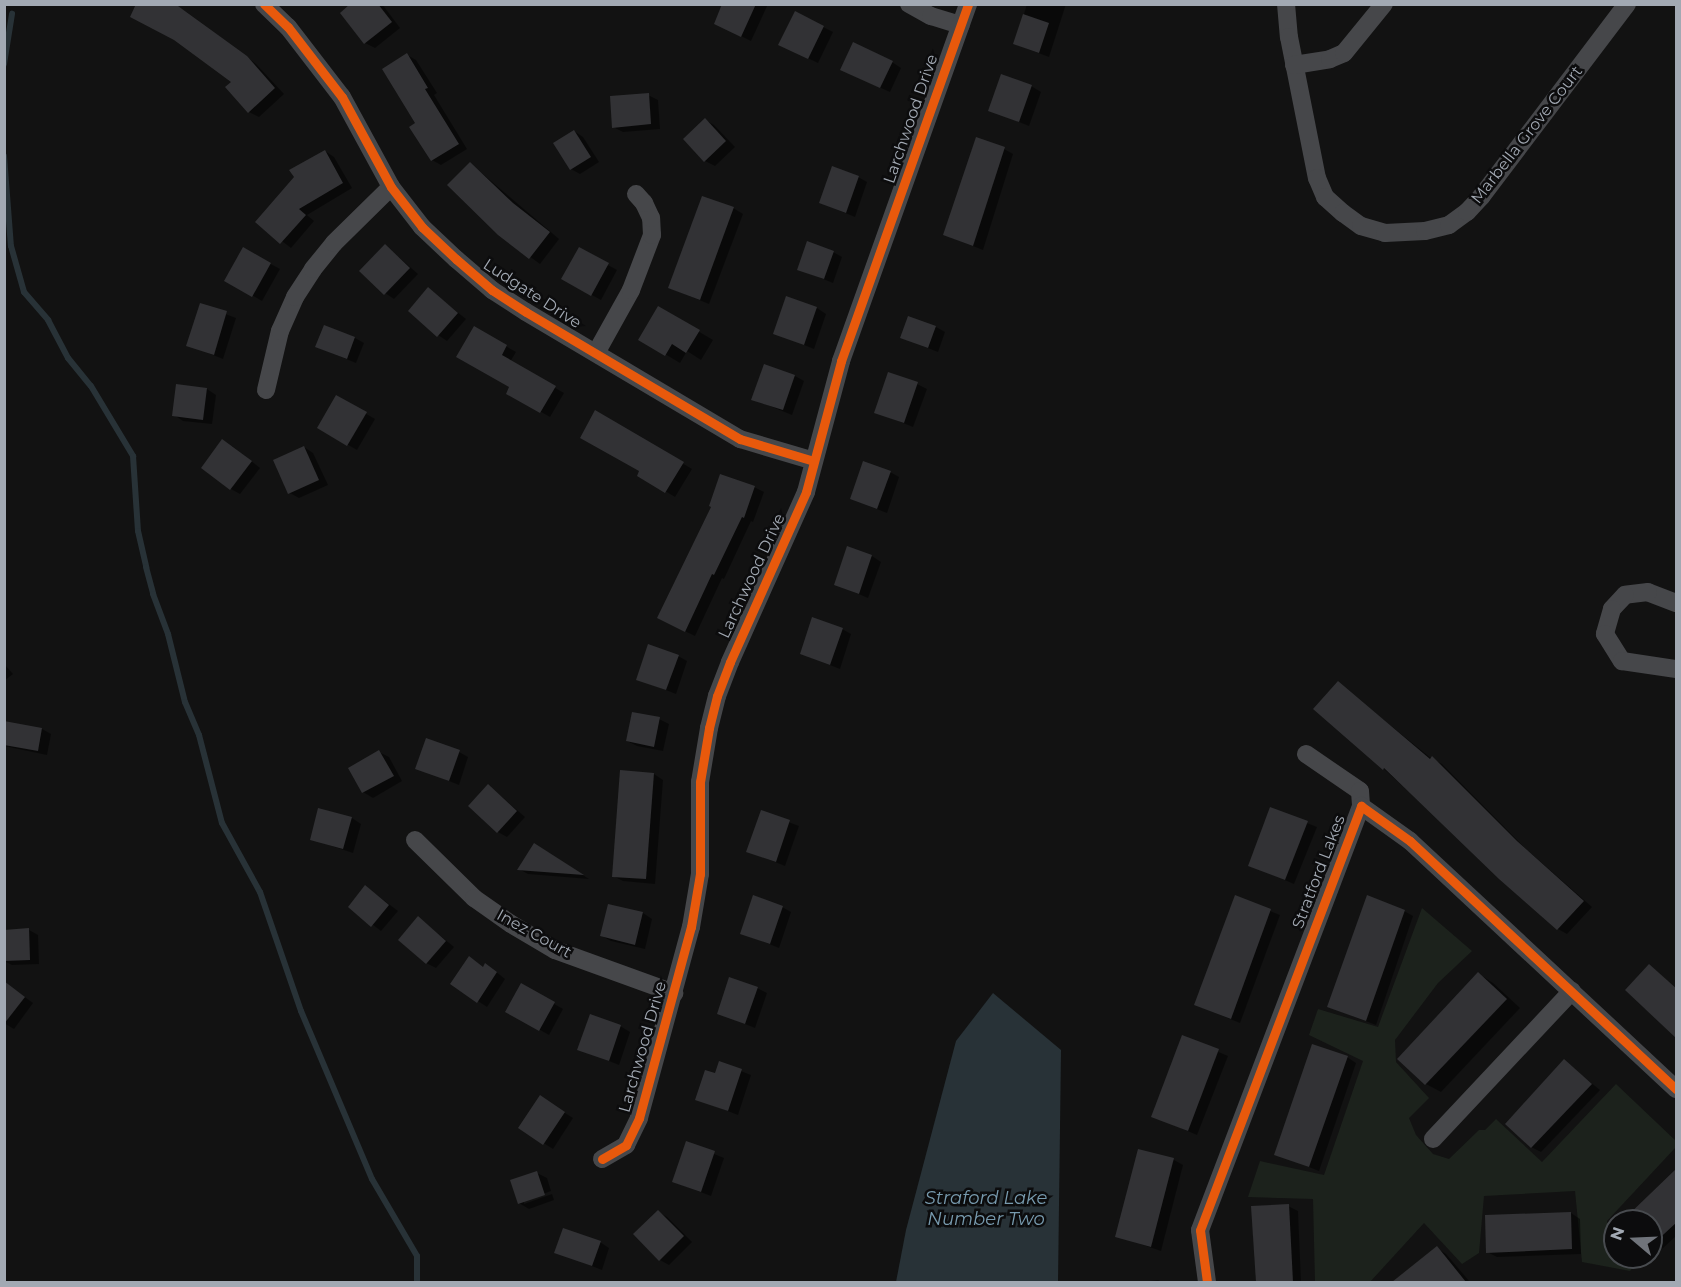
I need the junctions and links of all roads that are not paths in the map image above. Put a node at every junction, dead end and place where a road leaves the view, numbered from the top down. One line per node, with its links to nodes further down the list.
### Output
1 (264, 4): 9 (street, Ludgate Drive)
2 (909, 4): 7 (street)
3 (968, 4): 7 (street, Larchwood Drive)
4 (1287, 4): 8 (street, Marbella Grove Court)
5 (1384, 4): 8 (street)
6 (1627, 4): 8 (street, Marbella Grove Court)
7 (961, 25): 13 (street, Larchwood Drive)
8 (1294, 64)
9 (392, 187): 11 (street, Ludgate Drive); 12 (street)
10 (636, 194): 11 (street)
11 (596, 353): 13 (street, Ludgate Drive)
12 (266, 390)
13 (814, 462): 20 (street, Larchwood Drive)
14 (1677, 603): 15 (street)
15 (1677, 669)
16 (1306, 754): 17 (street, Stratford Lakes)
17 (1361, 806): 19 (street, Stratford Lakes); 24 (street, Stratford Lakes)
18 (415, 840): 20 (street, Inez Court)
19 (1572, 991): 21 (street, Stratford Lakes); 22 (street)
20 (674, 993): 23 (street, Larchwood Drive)
21 (1677, 1089)
22 (1433, 1138)
23 (602, 1160)
24 (1207, 1282)

